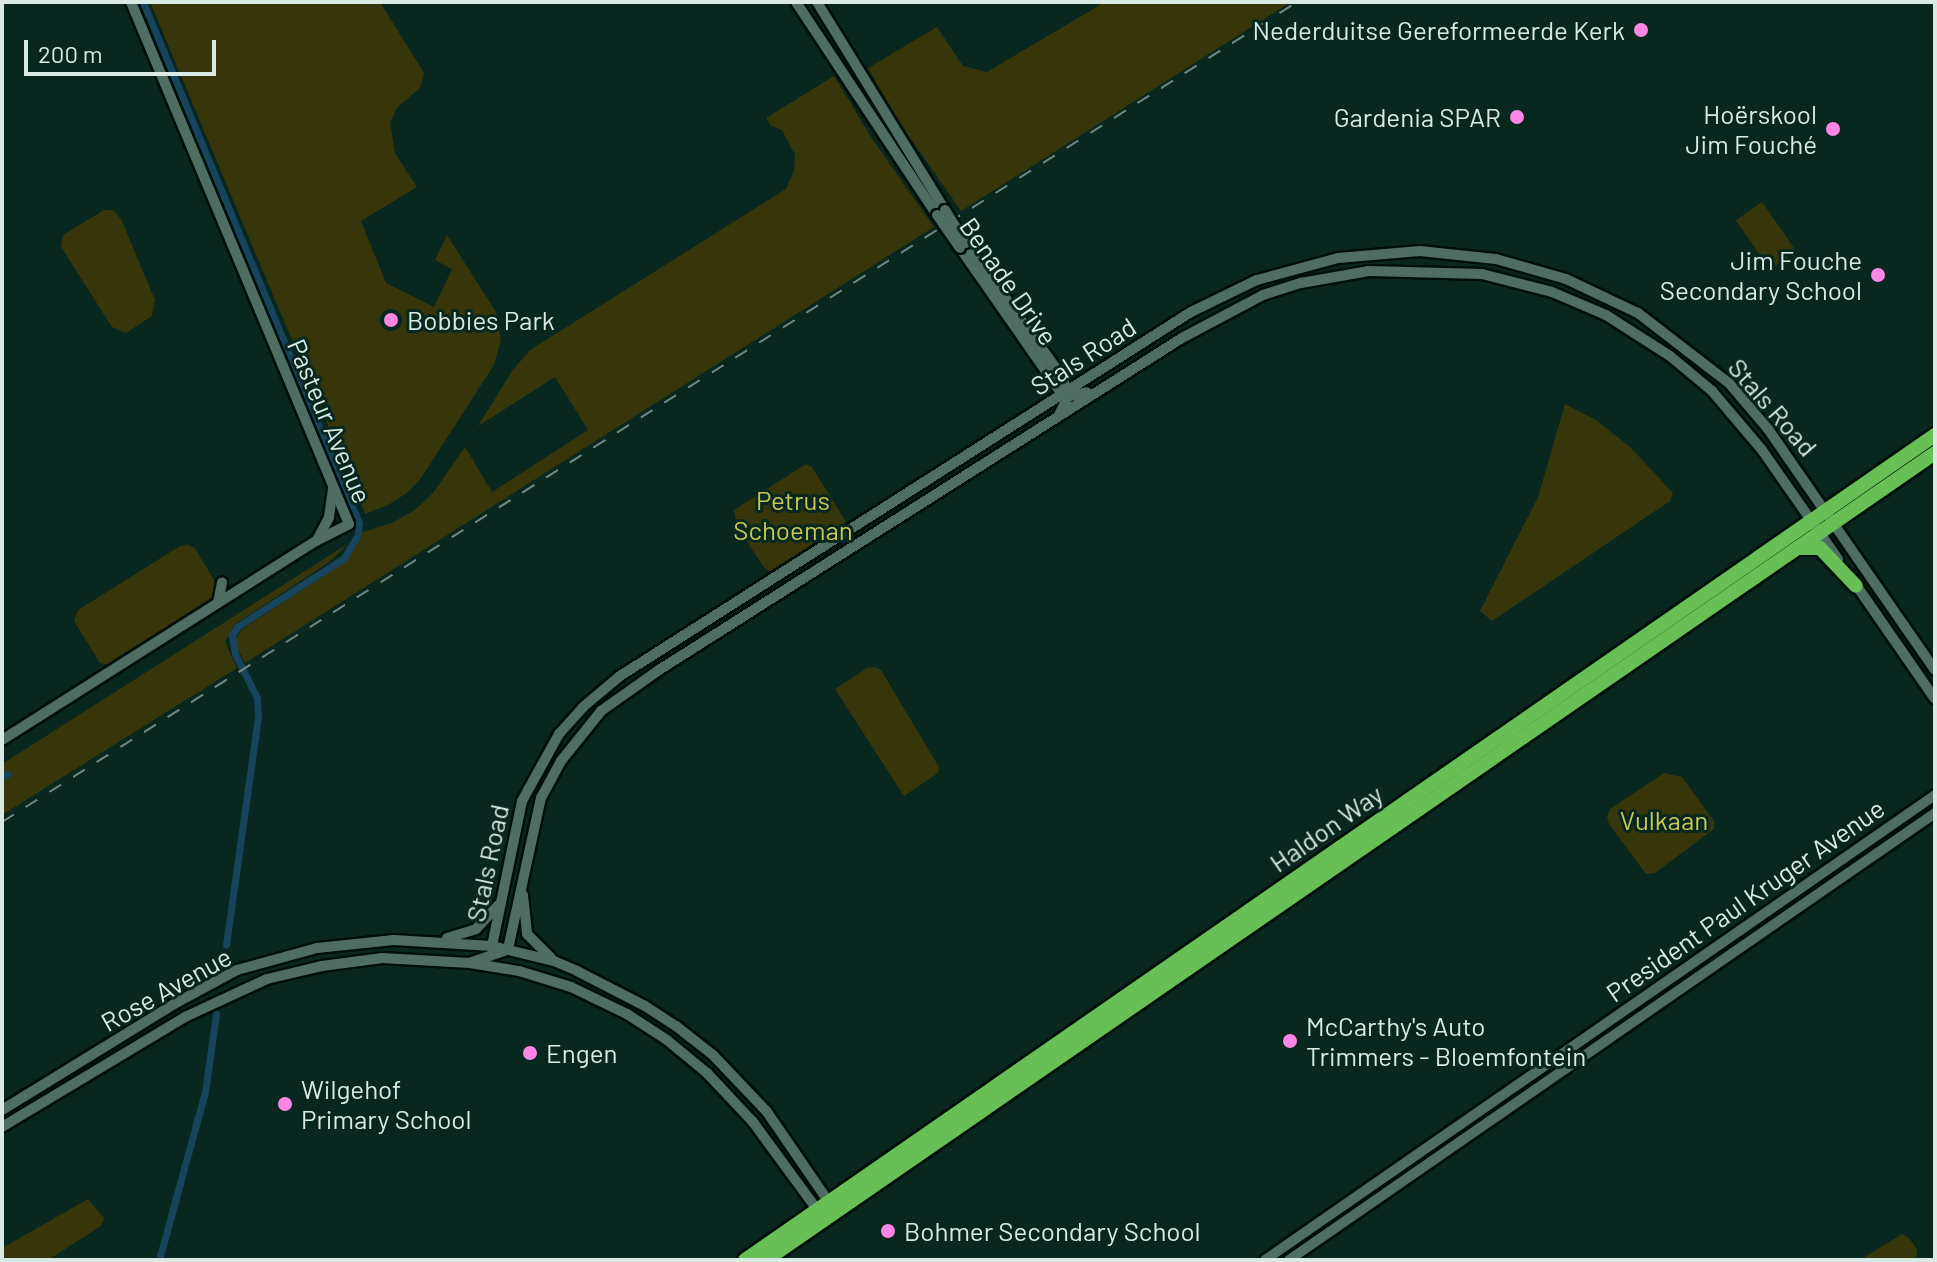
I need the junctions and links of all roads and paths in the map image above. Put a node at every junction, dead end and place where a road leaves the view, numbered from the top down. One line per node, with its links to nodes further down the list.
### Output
1 (131, 2): 21 (street, Pasteur Avenue)
2 (796, 2): 5 (street, Benade Drive)
3 (817, 2): 4 (street, Benade Drive)
4 (849, 55): 5 (street); 6 (street, Benade Drive)
5 (835, 64): 6 (street, Benade Drive)
6 (941, 212): 7 (street, Benade Drive, bridge)
7 (963, 245): 8 (street, Benade Drive); 11 (street, Benade Drive)
8 (1036, 358): 12 (street, Benade Drive); 14 (street)
9 (1135, 367): 12 (street); 13 (street, Stals Road); 28 (street, Stals Road)
10 (1097, 373): 11 (street); 12 (street, Stals Road); 25 (street, Stals Road)
11 (1060, 374): 12 (street, Benade Drive)
12 (1066, 393): 13 (street); 14 (street, Stals Road)
13 (1056, 418): 19 (street, Stals Road)
14 (1024, 422): 16 (street, Stals Road)
15 (1935, 435): 25 (highway, Haldon Way)
16 (974, 453): 18 (street, Stals Road); 19 (street)
17 (1935, 453): 25 (highway, Haldon Way)
18 (955, 465): 20 (street); 22 (street, Stals Road)
19 (982, 465): 20 (street, Stals Road)
20 (962, 478): 24 (street, Stals Road)
21 (334, 483): 31 (street); 31 (street, Pasteur Avenue)
22 (909, 494): 23 (street, Stals Road); 24 (street)
23 (891, 505): 26 (street); 27 (street, Stals Road)
24 (917, 506): 26 (street, Stals Road)
25 (1831, 516): 28 (highway, Haldon Way); 46 (street, Stals Road)
26 (899, 518): 30 (street, Stals Road)
27 (862, 524): 29 (street, Stals Road); 30 (street)
28 (1816, 526): 33 (highway, Haldon Way); 36 (street, Stals Road); 39 (highway, Haldon Way)
29 (846, 534): 32 (street); 34 (street, Stals Road)
30 (871, 535): 32 (street, Stals Road)
31 (316, 541): 41 (street, Pasteur Avenue)
32 (854, 546): 38 (street, Stals Road)
33 (1797, 548): 36 (highway); 39 (highway, Haldon Way)
34 (778, 576): 37 (street, Stals Road); 38 (street)
35 (222, 582): 41 (street)
36 (1856, 586): 47 (street, Stals Road)
37 (761, 587): 40 (street); 42 (street, Stals Road)
38 (786, 589): 40 (street, Stals Road)
39 (1723, 590): 81 (highway, Haldon Way)
40 (771, 599): 44 (street, Stals Road)
41 (217, 605): 48 (street, Pasteur Avenue)
42 (666, 646): 43 (street, Stals Road); 44 (street)
43 (650, 657): 45 (street); 49 (street, Stals Road)
44 (676, 659): 45 (street, Stals Road)
45 (659, 670): 50 (street, Stals Road)
46 (1935, 670)
47 (1935, 699)
48 (2, 740)
49 (546, 752): 50 (street); 54 (street, Stals Road)
50 (561, 761): 53 (street, Stals Road)
51 (1935, 795): 55 (street, President Paul Kruger Avenue)
52 (1935, 813): 61 (street, President Paul Kruger Avenue)
53 (522, 881): 62 (street, Stals Road); 66 (street)
54 (502, 898): 56 (street); 63 (street, Stals Road)
55 (1730, 937): 61 (street); 84 (street, President Paul Kruger Avenue)
56 (433, 940): 57 (street, Rose Avenue); 63 (street, Rose Avenue)
57 (379, 941): 58 (street, Rose Avenue); 64 (street)
58 (357, 943): 59 (street, Rose Avenue); 65 (street)
59 (336, 945): 60 (street, Rose Avenue); 67 (street)
60 (317, 948): 69 (street); 71 (street, Rose Avenue)
61 (1739, 948): 85 (street, President Paul Kruger Avenue)
62 (508, 949): 63 (street, Rose Avenue); 66 (street, Rose Avenue)
63 (494, 950): 68 (street); 70 (street)
64 (382, 958): 65 (street, Rose Avenue); 68 (street, Rose Avenue)
65 (360, 961): 67 (street, Rose Avenue)
66 (554, 961): 81 (street, Rose Avenue)
67 (341, 963): 69 (street, Rose Avenue)
68 (470, 963): 70 (street, Rose Avenue)
69 (322, 966): 73 (street, Rose Avenue)
70 (519, 971): 81 (street, Rose Avenue)
71 (231, 973): 72 (street, Rose Avenue); 73 (street)
72 (216, 981): 74 (street); 75 (street, Rose Avenue)
73 (240, 990): 74 (street, Rose Avenue)
74 (224, 996): 77 (street, Rose Avenue)
75 (129, 1032): 76 (street, Rose Avenue); 77 (street)
76 (110, 1045): 78 (street); 79 (street, Rose Avenue)
77 (138, 1045): 78 (street, Rose Avenue)
78 (118, 1058): 80 (street, Rose Avenue)
79 (2, 1110)
80 (2, 1127)
81 (826, 1211): 82 (highway, Haldon Way); 83 (highway, Haldon Way)
82 (745, 1260)
83 (766, 1260)
84 (1265, 1260)
85 (1289, 1260)

